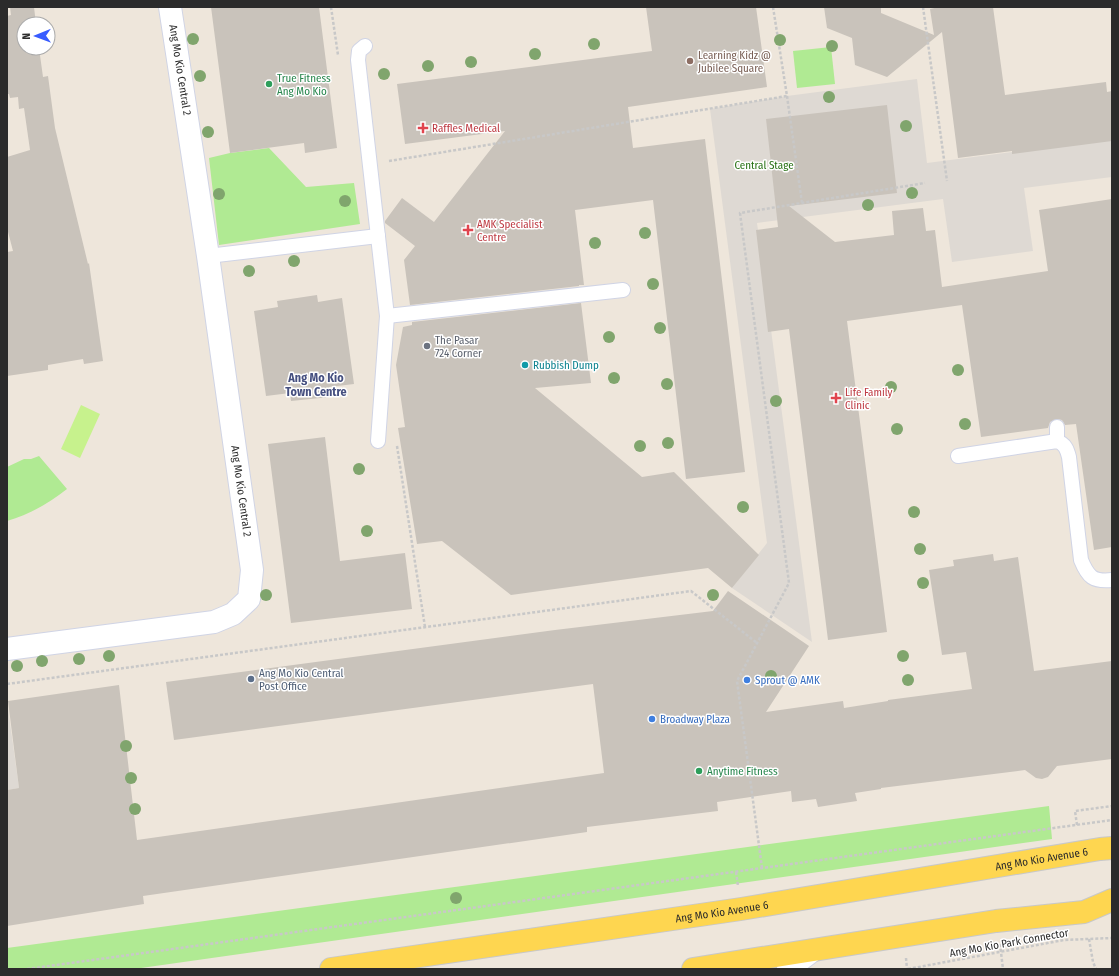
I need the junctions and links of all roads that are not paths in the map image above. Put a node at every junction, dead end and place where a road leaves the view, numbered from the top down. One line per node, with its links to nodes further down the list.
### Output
1 (170, 7): 4 (street, Ang Mo Kio Central 2)
2 (184, 7): 4 (street, Ang Mo Kio Central 2)
3 (365, 46): 5 (lane)
4 (190, 134): 6 (street, Ang Mo Kio Central 2)
5 (378, 236): 6 (lane); 8 (lane)
6 (208, 256): 12 (street, Ang Mo Kio Central 2)
7 (623, 290): 8 (lane)
8 (387, 316): 9 (lane)
9 (378, 441)
10 (958, 456): 11 (lane)
11 (1112, 580)
12 (7, 649)
13 (1112, 848): 16 (main road, Ang Mo Kio Avenue 6)
14 (1112, 900): 15 (main road)
15 (812, 950): 17 (main road); 18 (street)
16 (331, 969)
17 (693, 969)
18 (788, 969)

